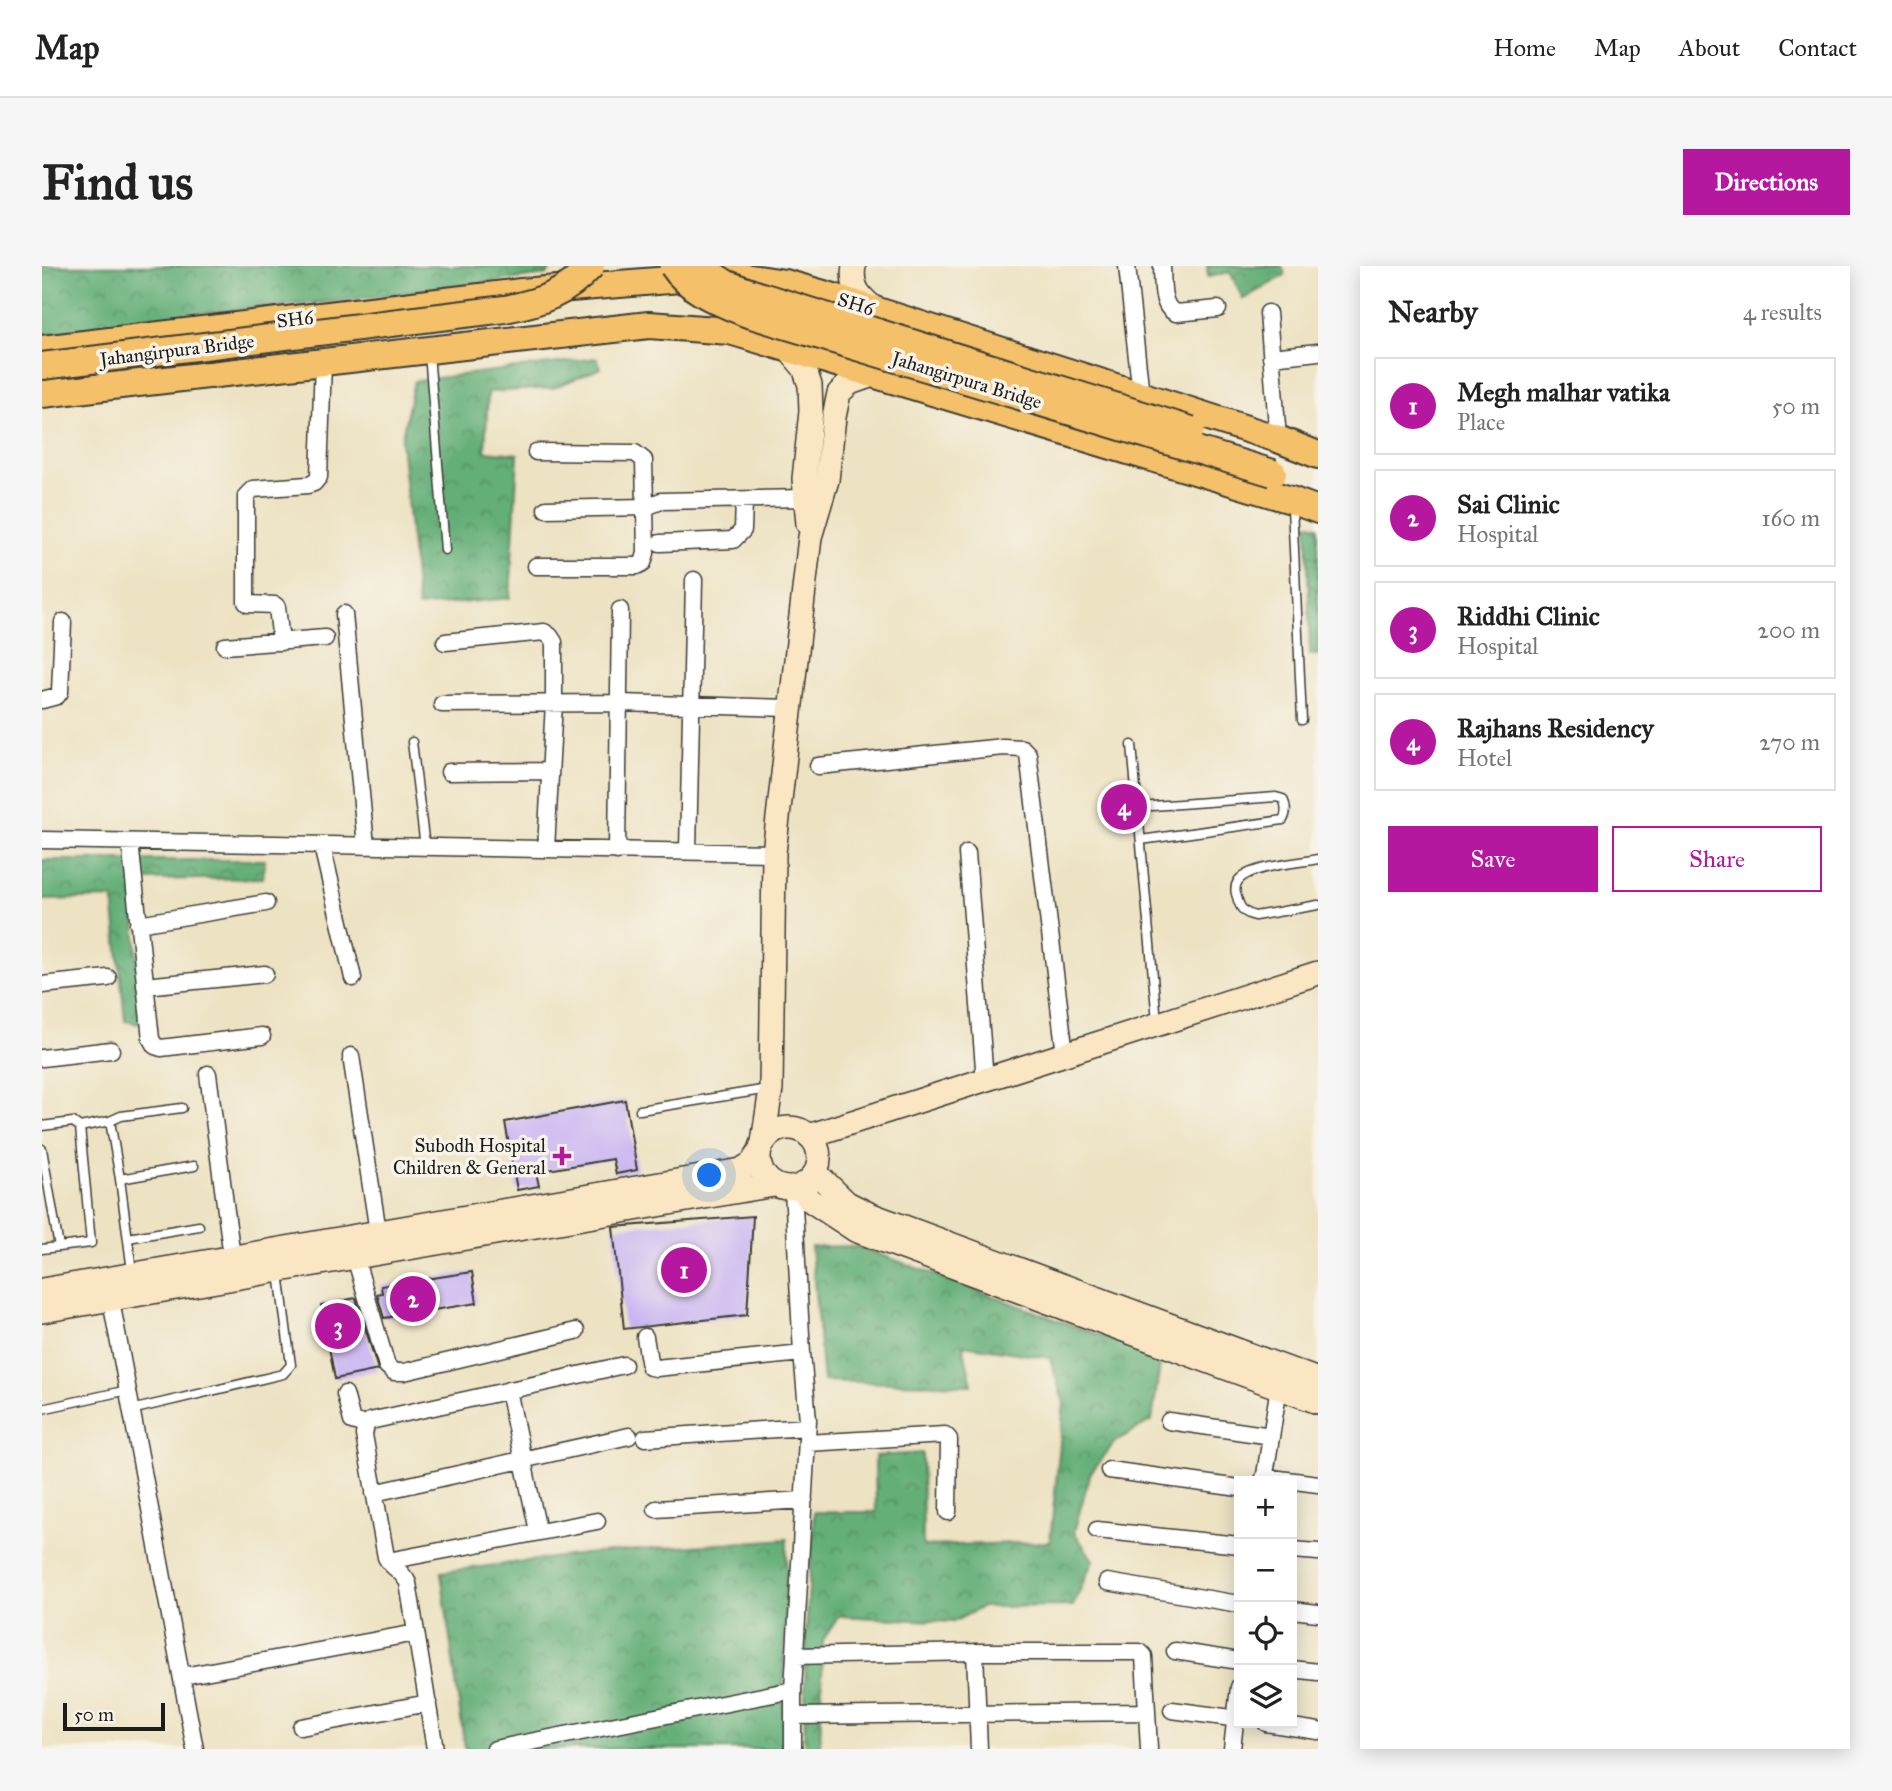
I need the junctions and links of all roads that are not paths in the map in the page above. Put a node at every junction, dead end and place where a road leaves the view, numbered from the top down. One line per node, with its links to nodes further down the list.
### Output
1 (591, 266): 19 (main road, Jahangirpura Bridge, bridge)
2 (673, 266): 25 (main road, Jahangirpura Bridge, bridge)
3 (699, 266): 25 (main road, Jahangirpura Bridge, bridge)
4 (759, 266): 8 (street)
5 (854, 266): 11 (street)
6 (1127, 266): 22 (street)
7 (1161, 266): 10 (street)
8 (730, 275): 9 (main road, SH6); 13 (main road, SH6)
9 (807, 290): 11 (main road, SH6); 14 (street)
10 (1217, 309)
11 (884, 313): 20 (street); 22 (main road, SH6)
12 (1268, 313): 17 (street)
13 (42, 349)
14 (788, 349): 15 (main road); 20 (main road); 27 (street)
15 (428, 350): 18 (main road); 36 (lane)
16 (1318, 352): 17 (street)
17 (1271, 357): 25 (street)
18 (323, 362): 21 (main road); 43 (street)
19 (42, 366)
20 (873, 375): 30 (main road); 34 (street)
21 (42, 394)
22 (1141, 395): 25 (main road, SH6)
23 (536, 452): 31 (street)
24 (1318, 455): 25 (main road, SH6)
25 (1276, 456): 26 (main road); 28 (main road)
26 (1318, 468)
27 (806, 498): 29 (street); 34 (street)
28 (1318, 499)
29 (744, 500): 31 (street); 35 (street)
30 (1292, 500): 33 (main road); 52 (lane)
31 (646, 507): 32 (street); 37 (street)
32 (546, 509)
33 (1318, 510)
34 (810, 537): 51 (street)
35 (660, 543)
36 (445, 550)
37 (536, 566)
38 (694, 580): 50 (street)
39 (620, 610): 48 (street)
40 (344, 614): 63 (street)
41 (63, 622): 46 (street)
42 (325, 638): 43 (street)
43 (281, 642): 45 (street)
44 (445, 642): 47 (street)
45 (225, 646)
46 (42, 700)
47 (554, 703): 48 (street); 49 (street); 56 (street)
48 (620, 703): 50 (street); 66 (street)
49 (442, 704)
50 (691, 704): 51 (street); 67 (street)
51 (790, 708): 68 (street)
52 (1302, 720)
53 (412, 742): 64 (lane)
54 (1132, 745): 58 (lane)
55 (818, 766): 83 (street)
56 (550, 771): 57 (street); 65 (street)
57 (449, 772)
58 (1139, 807): 60 (lane); 60 (lane)
59 (42, 840): 61 (street)
60 (1142, 840): 80 (lane)
61 (130, 842): 62 (street); 73 (street)
62 (322, 846): 63 (street); 77 (street)
63 (366, 846): 64 (street)
64 (425, 847): 65 (street)
65 (546, 849): 66 (street)
66 (617, 851): 67 (street)
67 (688, 851): 68 (street)
68 (774, 853): 88 (street)
69 (967, 853): 87 (street)
70 (1318, 859): 72 (lane)
71 (266, 903): 73 (street)
72 (1318, 905)
73 (138, 924): 79 (street)
74 (1318, 973): 80 (street)
75 (265, 974): 79 (street)
76 (108, 978): 78 (street)
77 (353, 978)
78 (42, 985)
79 (145, 986): 81 (street)
80 (1157, 1024): 83 (street)
81 (261, 1037)
82 (111, 1050): 85 (street)
83 (1065, 1054): 87 (street)
84 (351, 1056): 102 (street)
85 (42, 1058)
86 (208, 1074): 107 (street)
87 (985, 1080): 92 (street)
88 (771, 1088): 90 (lane); 95 (street); 96 (street)
89 (182, 1108): 91 (lane)
90 (640, 1110)
91 (110, 1121): 94 (lane); 99 (lane)
92 (849, 1124): 95 (street); 100 (street)
93 (42, 1126): 94 (lane)
94 (80, 1127): 104 (lane)
95 (804, 1133): 96 (street); 100 (street)
96 (761, 1147): 100 (street); 102 (street)
97 (42, 1149): 104 (lane)
98 (194, 1166): 99 (lane)
99 (120, 1179): 103 (lane)
100 (801, 1179): 106 (street); 115 (street); 117 (street)
101 (199, 1226): 103 (lane)
102 (378, 1232): 107 (street)
103 (128, 1238): 109 (lane)
104 (59, 1247): 105 (lane)
105 (42, 1250)
106 (355, 1257): 108 (street); 113 (street)
107 (232, 1258): 109 (street)
108 (279, 1270): 110 (street); 124 (lane)
109 (133, 1274): 110 (street)
110 (109, 1289): 111 (street); 112 (street); 119 (street)
111 (42, 1290)
112 (42, 1311)
113 (576, 1331)
114 (645, 1337): 115 (street)
115 (802, 1353): 127 (street)
116 (624, 1364): 120 (street)
117 (1280, 1377): 118 (street); 122 (street); 128 (street)
118 (1318, 1380)
119 (128, 1390): 123 (lane); 124 (street)
120 (508, 1390): 126 (street); 130 (street)
121 (345, 1394): 126 (street)
122 (1318, 1402)
123 (42, 1409)
124 (131, 1410): 158 (street)
125 (1170, 1421): 128 (street)
126 (366, 1425): 136 (street)
127 (807, 1427): 129 (street); 130 (street)
128 (1271, 1436): 132 (street)
129 (807, 1443): 137 (street); 139 (street)
130 (524, 1459): 136 (street); 142 (street)
131 (1109, 1470): 135 (street)
132 (1264, 1476)
133 (1297, 1482): 134 (street)
134 (1318, 1484)
135 (1234, 1487)
136 (374, 1493): 146 (street)
137 (804, 1500): 138 (street); 154 (street)
138 (656, 1509)
139 (948, 1512)
140 (597, 1521): 142 (street)
141 (1097, 1530): 143 (street)
142 (538, 1531): 146 (street)
143 (1234, 1544)
144 (1297, 1550): 145 (street)
145 (1318, 1552)
146 (388, 1561): 151 (street)
147 (1107, 1581): 148 (street)
148 (1234, 1603)
149 (1297, 1611): 150 (street)
150 (1318, 1614)
151 (416, 1633): 158 (street); 160 (street)
152 (1175, 1651): 155 (street)
153 (975, 1652): 154 (street); 162 (street); 163 (street)
154 (795, 1656): 159 (street)
155 (1234, 1660)
156 (1297, 1670): 157 (street)
157 (1318, 1672)
158 (183, 1676): 170 (street)
159 (793, 1690): 164 (street); 172 (street)
160 (428, 1703): 166 (street); 171 (street)
161 (1172, 1710): 165 (street)
162 (1147, 1712): 163 (street); 175 (street)
163 (978, 1713): 164 (street); 174 (street)
164 (793, 1716): 173 (street)
165 (1234, 1718)
166 (301, 1727)
167 (1235, 1728): 176 (street)
168 (1297, 1728): 169 (street)
169 (1318, 1731)
170 (195, 1749)
171 (435, 1749)
172 (495, 1749)
173 (793, 1749)
174 (979, 1749)
175 (1149, 1749)
176 (1232, 1749)

